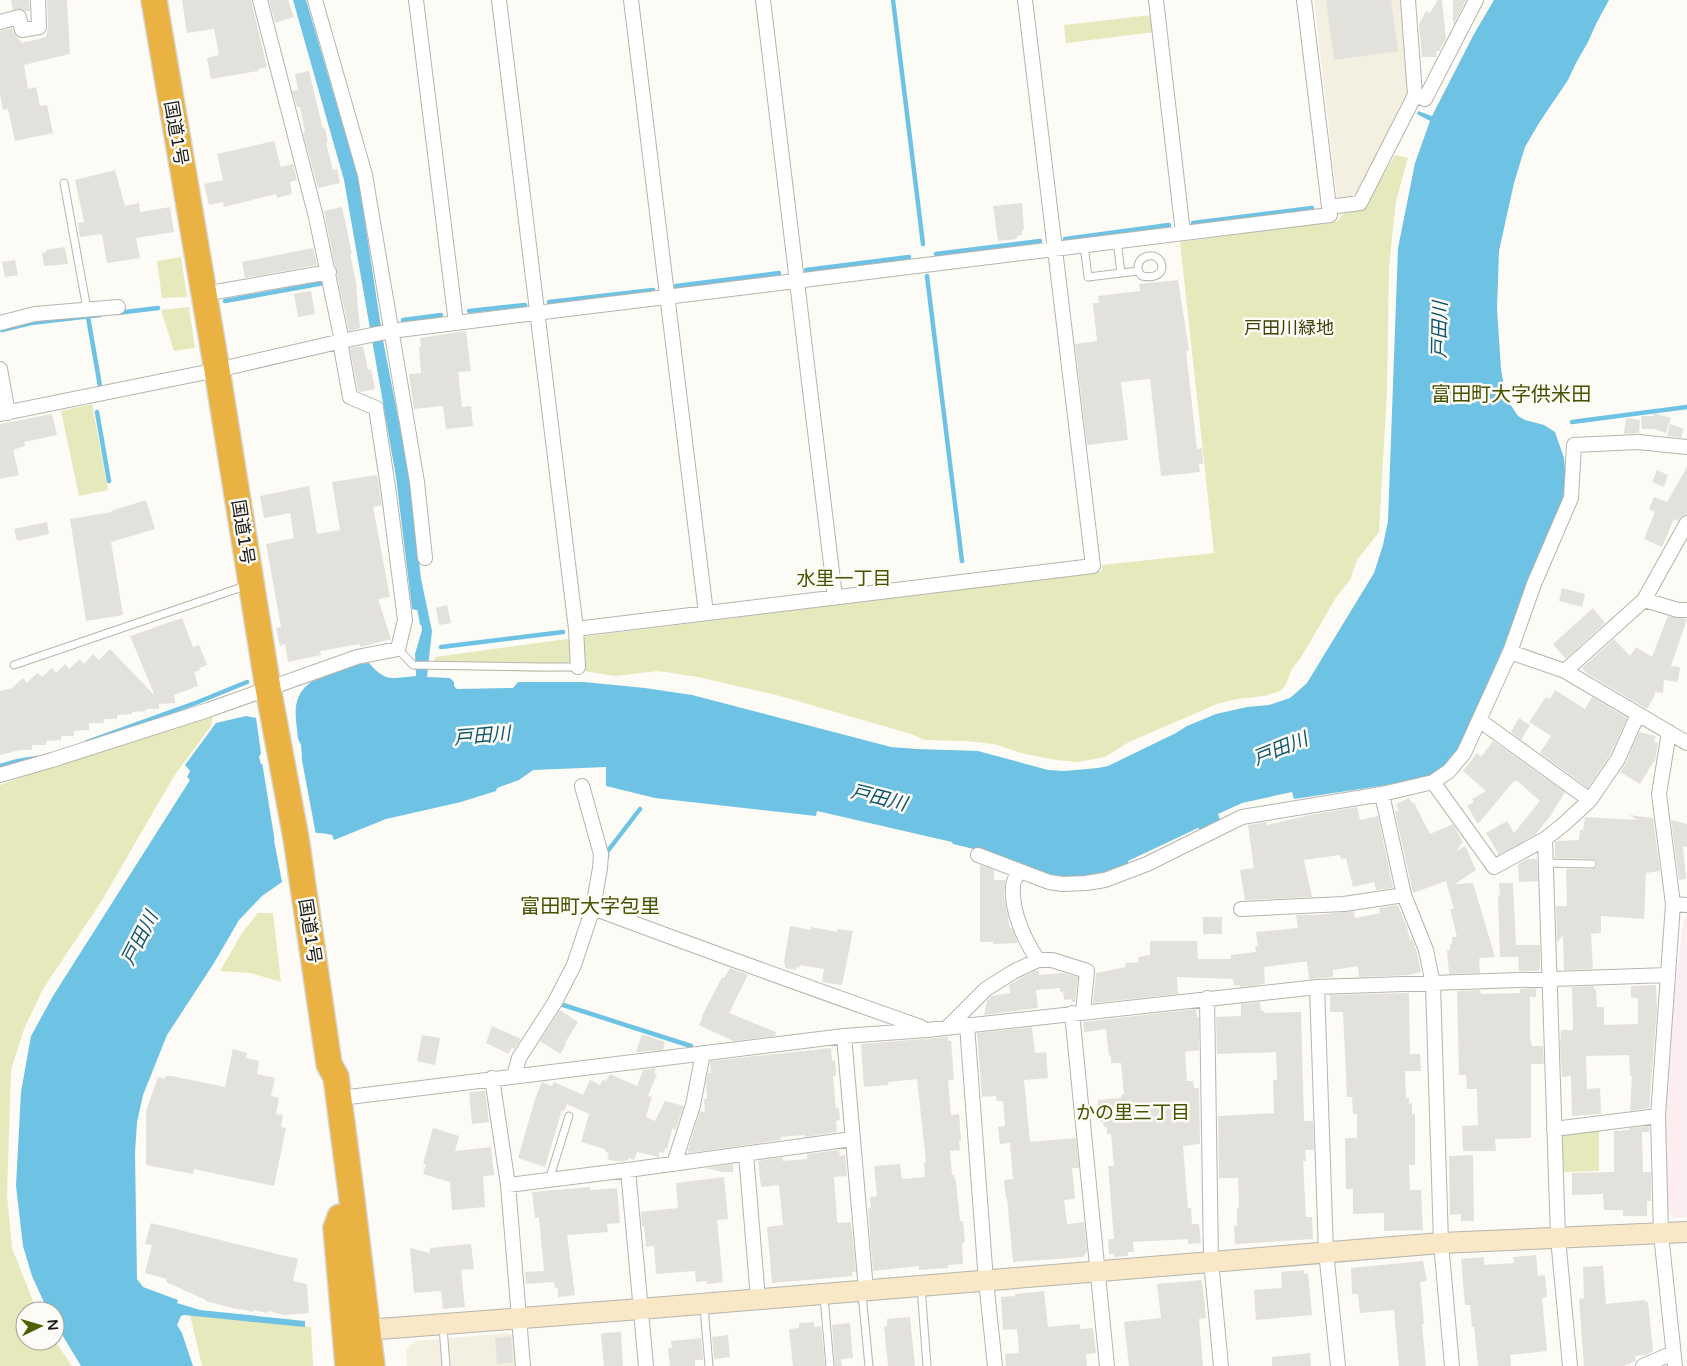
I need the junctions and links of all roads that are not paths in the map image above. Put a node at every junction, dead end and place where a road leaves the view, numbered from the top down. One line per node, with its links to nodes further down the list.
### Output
1 (38, 0): 14 (street)
2 (154, 0): 26 (highway, 国道1号)
3 (260, 0): 23 (street)
4 (315, 0): 33 (street)
5 (416, 0): 32 (street)
6 (499, 0): 30 (street)
7 (631, 0): 27 (street)
8 (762, 0): 25 (street)
9 (1025, 0): 21 (street)
10 (1156, 0): 18 (street)
11 (1304, 0): 17 (street)
12 (1408, 0): 15 (street)
13 (1476, 0): 15 (street)
14 (0, 22)
15 (1415, 95): 17 (street)
16 (64, 183): 29 (lane)
17 (1329, 207): 18 (street)
18 (1183, 233): 19 (street)
19 (1117, 241): 20 (street); 24 (lane)
20 (1084, 245): 21 (street); 24 (lane)
21 (1055, 249): 25 (street); 42 (street)
22 (1138, 271): 24 (lane)
23 (328, 272): 26 (street); 34 (street)
24 (1121, 273)
25 (797, 281): 27 (street); 42 (street)
26 (204, 294): 36 (highway, 国道1号)
27 (668, 297): 30 (street); 45 (street)
28 (118, 307): 29 (street)
29 (87, 309): 31 (street)
30 (536, 313): 32 (street); 46 (street)
31 (0, 323)
32 (456, 323): 33 (street)
33 (388, 332): 34 (street); 40 (street)
34 (341, 341): 36 (street); 47 (street)
35 (0, 369): 37 (street)
36 (217, 370): 37 (street); 41 (highway, 国道1号)
37 (4, 414)
38 (1687, 447): 48 (street)
39 (1687, 523): 43 (street)
40 (425, 558)
41 (251, 584): 49 (lane); 52 (highway, 国道1号)
42 (835, 597): 45 (street)
43 (1644, 600): 44 (street); 51 (street)
44 (1687, 610)
45 (706, 613): 46 (street)
46 (576, 629): 50 (street)
47 (398, 649): 50 (lane); 52 (street)
48 (1510, 652): 51 (street); 54 (street)
49 (14, 665)
50 (578, 667)
51 (1565, 672): 53 (street)
52 (268, 688): 57 (street); 83 (highway, 国道1号)
53 (1638, 714): 55 (street); 61 (street)
54 (1479, 720): 58 (street); 61 (street)
55 (1669, 732): 56 (street); 68 (street)
56 (1687, 743)
57 (0, 775)
58 (1433, 782): 60 (street); 62 (street)
59 (582, 786): 69 (street)
60 (1382, 794): 66 (street); 67 (street)
61 (1590, 800): 62 (street)
62 (1544, 839): 64 (street)
63 (978, 855): 66 (street)
64 (1545, 863): 65 (lane); 73 (street)
65 (1592, 864)
66 (1019, 871): 71 (street)
67 (1404, 895): 70 (street); 74 (street)
68 (1680, 904): 72 (street)
69 (593, 908): 80 (street); 84 (street)
70 (1240, 910)
71 (1038, 960): 77 (street); 79 (street)
72 (1668, 975): 73 (street); 88 (street)
73 (1549, 980): 74 (street); 89 (street)
74 (1433, 984): 75 (street); 100 (street)
75 (1317, 987): 76 (street); 101 (street)
76 (1207, 998): 77 (street); 102 (street)
77 (1077, 1013): 78 (street); 103 (street)
78 (967, 1025): 79 (street); 104 (street)
79 (948, 1027): 80 (street)
80 (927, 1030): 81 (street)
81 (844, 1036): 82 (street); 90 (street)
82 (703, 1053): 84 (street); 92 (street)
83 (329, 1064): 96 (highway, 国道1号); 113 (highway, 国道1号)
84 (514, 1076): 85 (street)
85 (492, 1078): 86 (street); 95 (street)
86 (349, 1097)
87 (569, 1116): 94 (lane)
88 (1658, 1116): 89 (street); 98 (street)
89 (1554, 1129): 99 (street)
90 (852, 1139): 91 (street); 106 (street)
91 (746, 1154): 92 (street); 108 (street)
92 (674, 1164): 93 (street)
93 (628, 1170): 94 (street); 110 (street)
94 (549, 1180): 95 (street)
95 (508, 1185): 111 (street)
96 (340, 1218): 113 (highway, 国道1号); 115 (highway)
97 (1687, 1232): 98 (street)
98 (1661, 1234): 99 (street); 114 (street)
99 (1558, 1238): 100 (street); 128 (street)
100 (1441, 1243): 101 (street); 127 (street)
101 (1326, 1252): 102 (street); 126 (street)
102 (1211, 1261): 103 (street); 125 (street)
103 (1097, 1271): 104 (street); 124 (street)
104 (986, 1281): 105 (street); 123 (street)
105 (921, 1286): 106 (street); 122 (lane)
106 (864, 1290): 107 (street); 121 (lane)
107 (824, 1294): 108 (street); 120 (lane)
108 (758, 1299): 109 (street)
109 (704, 1304): 110 (street); 119 (lane)
110 (640, 1309): 111 (street); 118 (street)
111 (520, 1318): 112 (street); 117 (street)
112 (442, 1324): 113 (street); 116 (lane)
113 (360, 1330): 115 (highway, 国道1号)
114 (1674, 1360): 129 (street)
115 (364, 1364)
116 (446, 1366)
117 (523, 1366)
118 (646, 1366)
119 (709, 1366)
120 (830, 1366)
121 (869, 1366)
122 (927, 1366)
123 (995, 1366)
124 (1107, 1366)
125 (1221, 1366)
126 (1338, 1366)
127 (1452, 1366)
128 (1570, 1366)
129 (1643, 1366)

